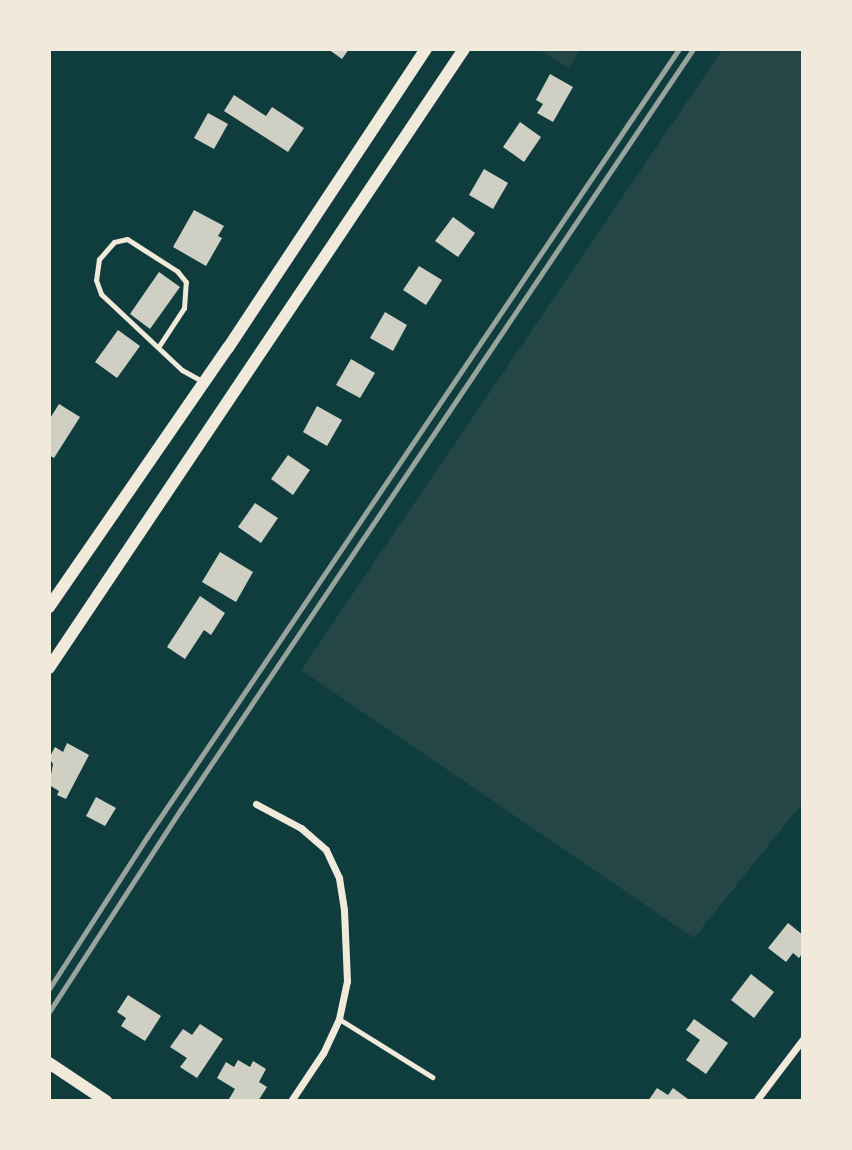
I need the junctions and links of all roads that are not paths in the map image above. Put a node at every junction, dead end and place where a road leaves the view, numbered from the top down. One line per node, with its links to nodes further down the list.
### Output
1 (426, 49): 4 (street)
2 (464, 49): 6 (street)
3 (159, 346): 3 (lane); 4 (lane)
4 (204, 383): 5 (street)
5 (49, 607)
6 (50, 664)
7 (256, 804): 8 (street)
8 (339, 1019): 11 (lane); 13 (street)
9 (803, 1039): 14 (street)
10 (49, 1063): 12 (street)
11 (432, 1077)
12 (106, 1101)
13 (291, 1101)
14 (756, 1101)

